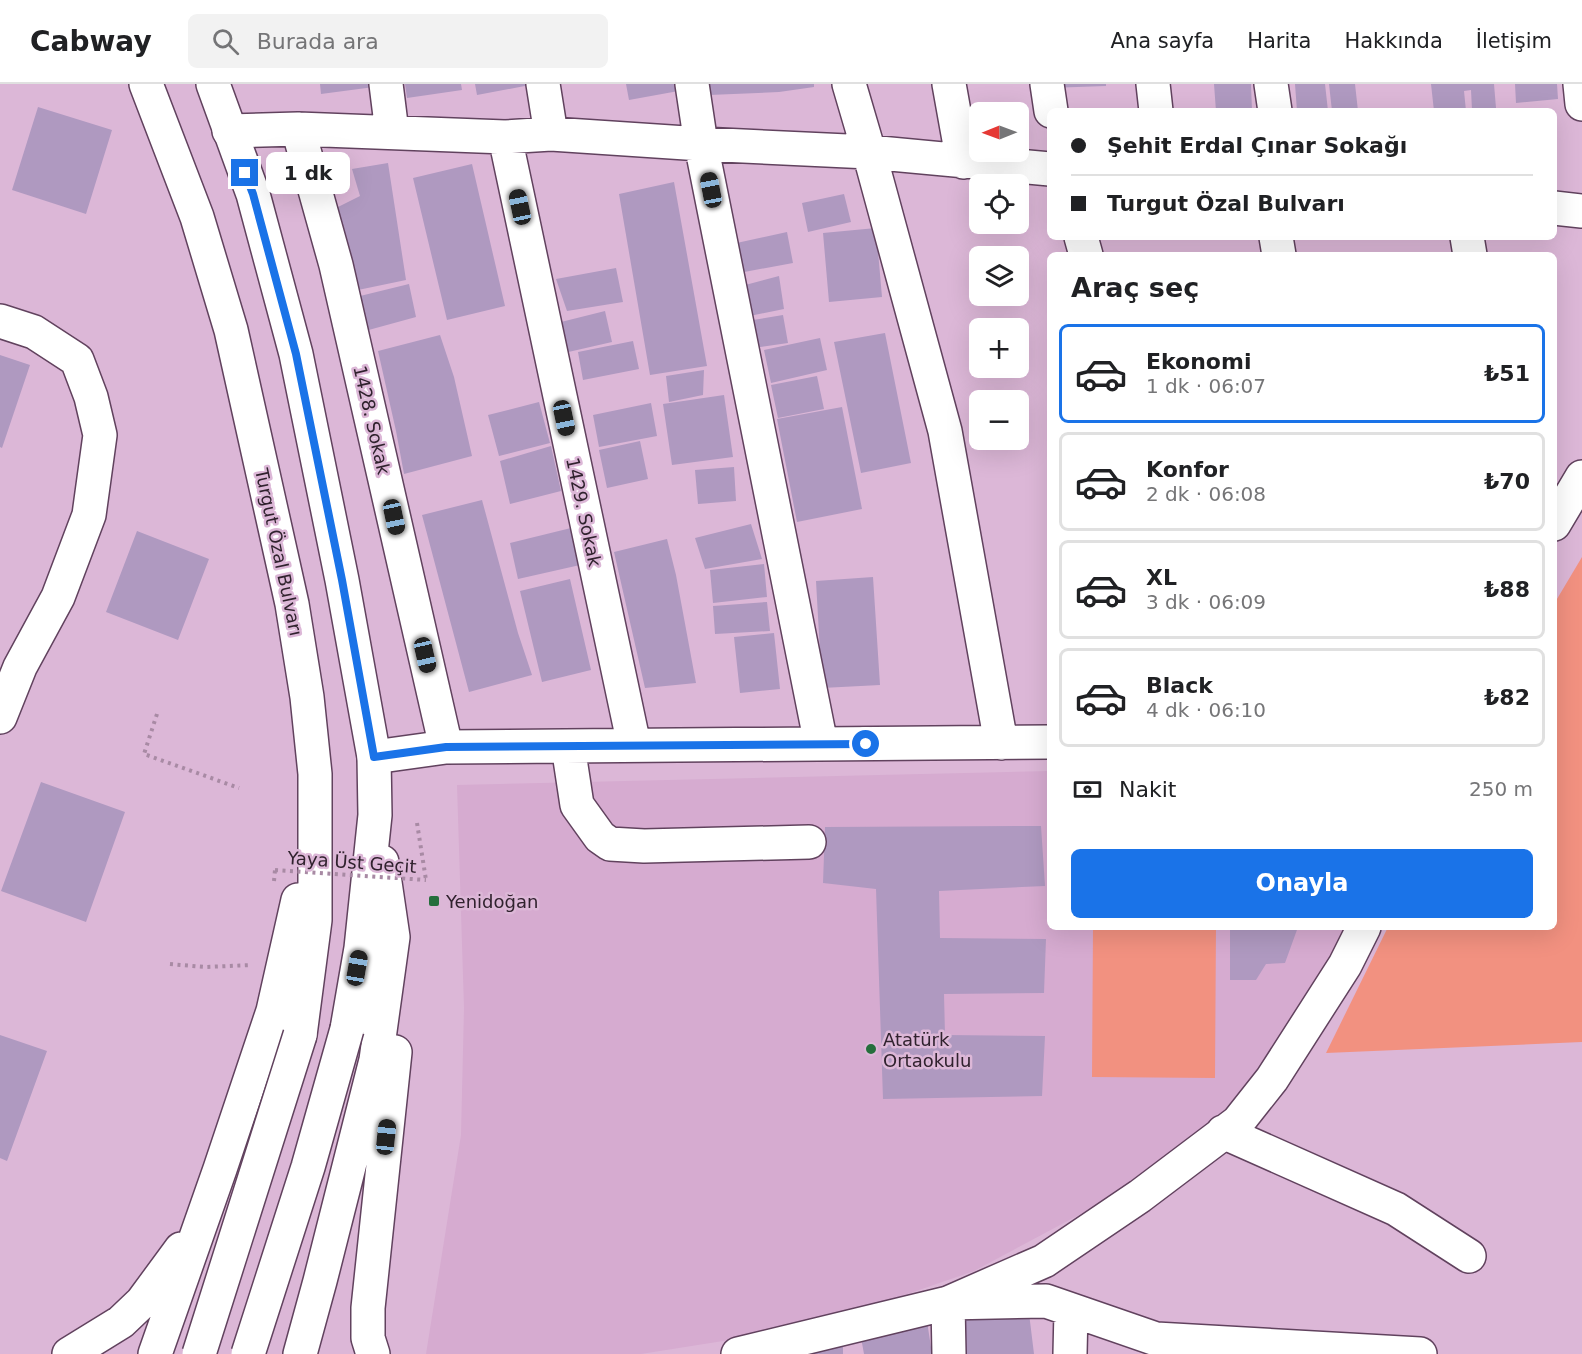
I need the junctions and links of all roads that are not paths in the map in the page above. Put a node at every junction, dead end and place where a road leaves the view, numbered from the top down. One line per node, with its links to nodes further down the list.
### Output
1 (146, 84): 38 (street, Turgut Özal Bulvarı)
2 (213, 84): 17 (street)
3 (386, 84): 18 (street)
4 (543, 84): 19 (street)
5 (692, 84): 21 (street)
6 (849, 84): 22 (street)
7 (950, 84): 23 (street)
8 (1047, 84): 13 (street)
9 (1153, 84): 14 (street)
10 (1271, 84): 15 (street)
11 (1580, 84): 12 (street)
12 (1582, 104)
13 (1051, 108)
14 (1156, 108)
15 (1275, 108)
16 (298, 129): 17 (street); 18 (street); 36 (street, 1428. Sokak)
17 (229, 131): 37 (street)
18 (392, 132): 20 (street)
19 (551, 134): 20 (street); 21 (street)
20 (505, 137): 35 (street, 1429. Sokak)
21 (702, 144): 22 (street); 33 (street)
22 (869, 152): 23 (street); 32 (street)
23 (963, 162): 24 (street)
24 (1047, 169)
25 (1557, 208): 26 (street)
26 (1582, 212)
27 (0, 321): 30 (street)
28 (1582, 477): 29 (street)
29 (1557, 519)
30 (0, 717)
31 (1047, 742): 32 (street)
32 (1001, 743): 33 (street)
33 (821, 744): 35 (street)
34 (568, 746): 35 (street); 36 (street); 40 (street)
35 (634, 746)
36 (446, 747): 37 (street)
37 (374, 757): 39 (street)
38 (315, 774): 44 (street); 53 (street, Turgut Özal Bulvarı, bridge)
39 (375, 815): 42 (street); 54 (street, bridge)
40 (809, 842)
41 (1362, 930): 43 (street)
42 (393, 937): 47 (street); 58 (street)
43 (1223, 1132): 45 (street); 46 (street)
44 (220, 1169): 51 (street); 52 (street)
45 (1469, 1256)
46 (948, 1303): 48 (street); 49 (street); 60 (street)
47 (313, 1306): 55 (street); 56 (street); 57 (street)
48 (1071, 1310): 50 (street); 61 (street)
49 (779, 1348): 59 (street)
50 (1254, 1349): 62 (street)
51 (156, 1353)
52 (69, 1354)
53 (199, 1354)
54 (248, 1354)
55 (291, 1354)
56 (300, 1354)
57 (305, 1354)
58 (373, 1354)
59 (738, 1354)
60 (949, 1354)
61 (1070, 1354)
62 (1420, 1354)

